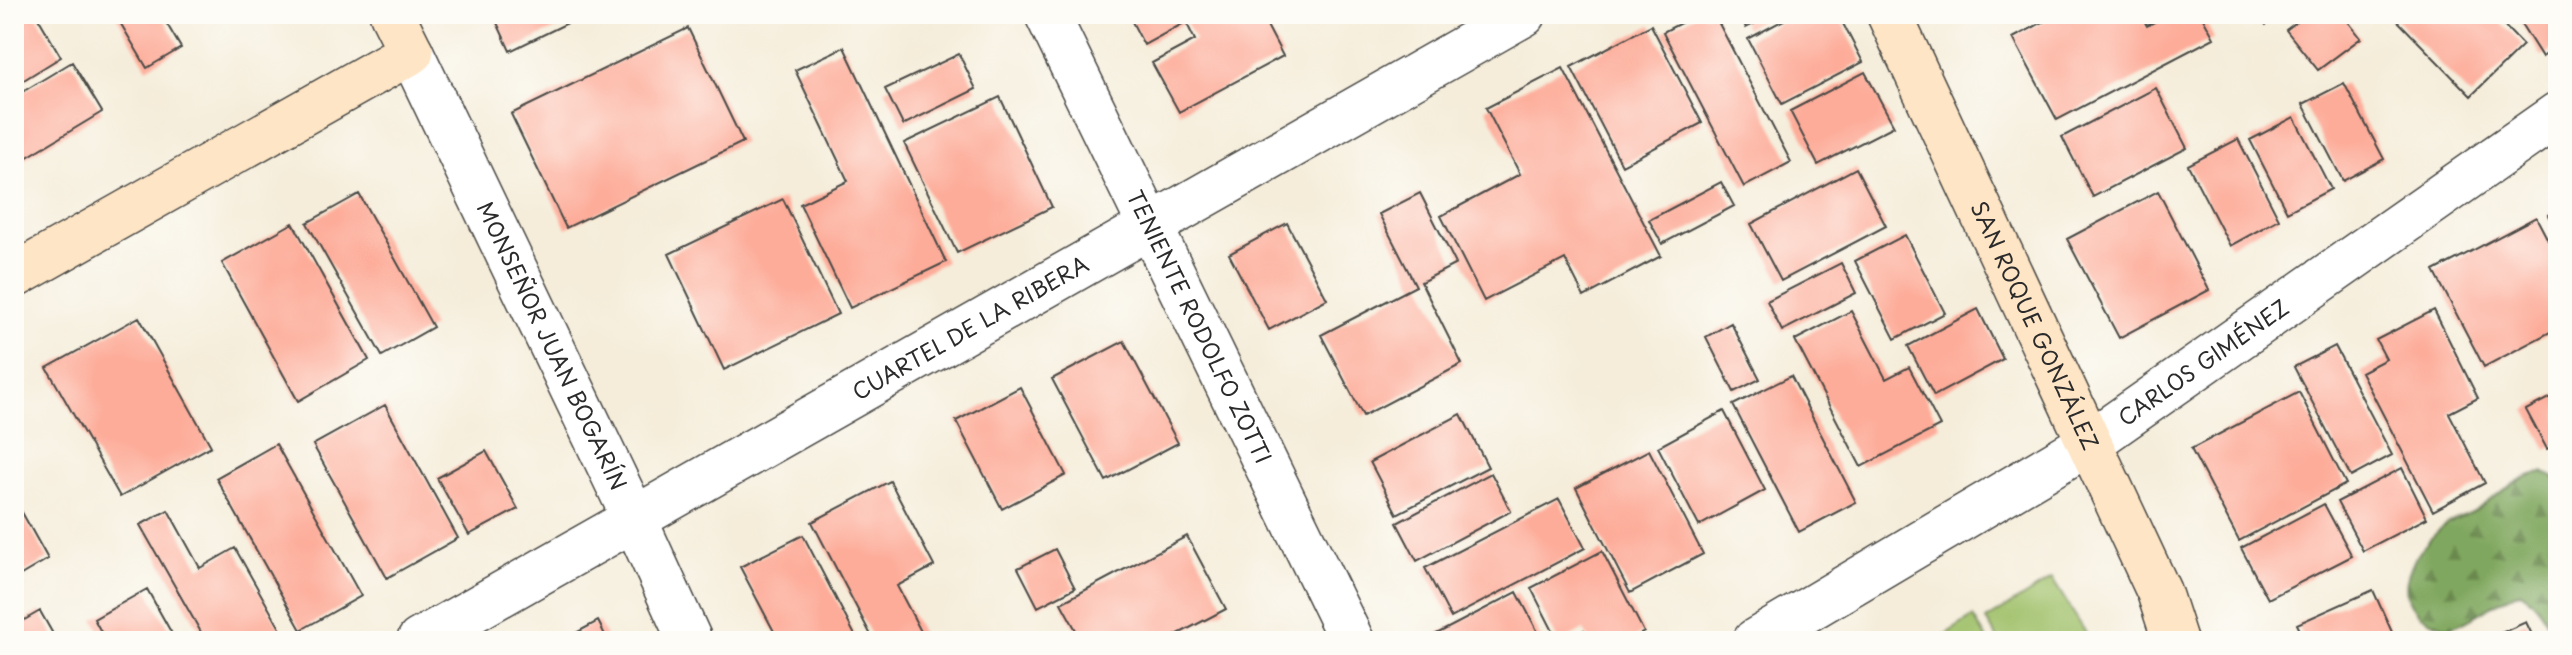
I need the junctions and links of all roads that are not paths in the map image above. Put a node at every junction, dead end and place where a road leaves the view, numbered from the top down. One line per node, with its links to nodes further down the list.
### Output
1 (392, 14): 5 (street, MONSEÑOR JUAN BOGARÍN)
2 (1047, 14): 7 (street, TENIENTE RODOLFO ZOTTI)
3 (1524, 14): 7 (street, CUARTEL DE LA RIBERA)
4 (1889, 14): 9 (street, SAN ROQUE GONZÁLEZ)
5 (411, 52): 8 (street); 10 (street, MONSEÑOR JUAN BOGARÍN)
6 (2558, 114): 9 (street, CARLOS GIMÉNEZ)
7 (1150, 225): 10 (street, CUARTEL DE LA RIBERA); 13 (street, TENIENTE RODOLFO ZOTTI)
8 (14, 276)
9 (2089, 443): 14 (street, CARLOS GIMÉNEZ); 15 (street, SAN ROQUE GONZÁLEZ)
10 (634, 518): 11 (street, CUARTEL DE LA RIBERA); 12 (street, MONSEÑOR JUAN BOGARÍN)
11 (419, 641)
12 (690, 641)
13 (1352, 641)
14 (1755, 641)
15 (2175, 641)

